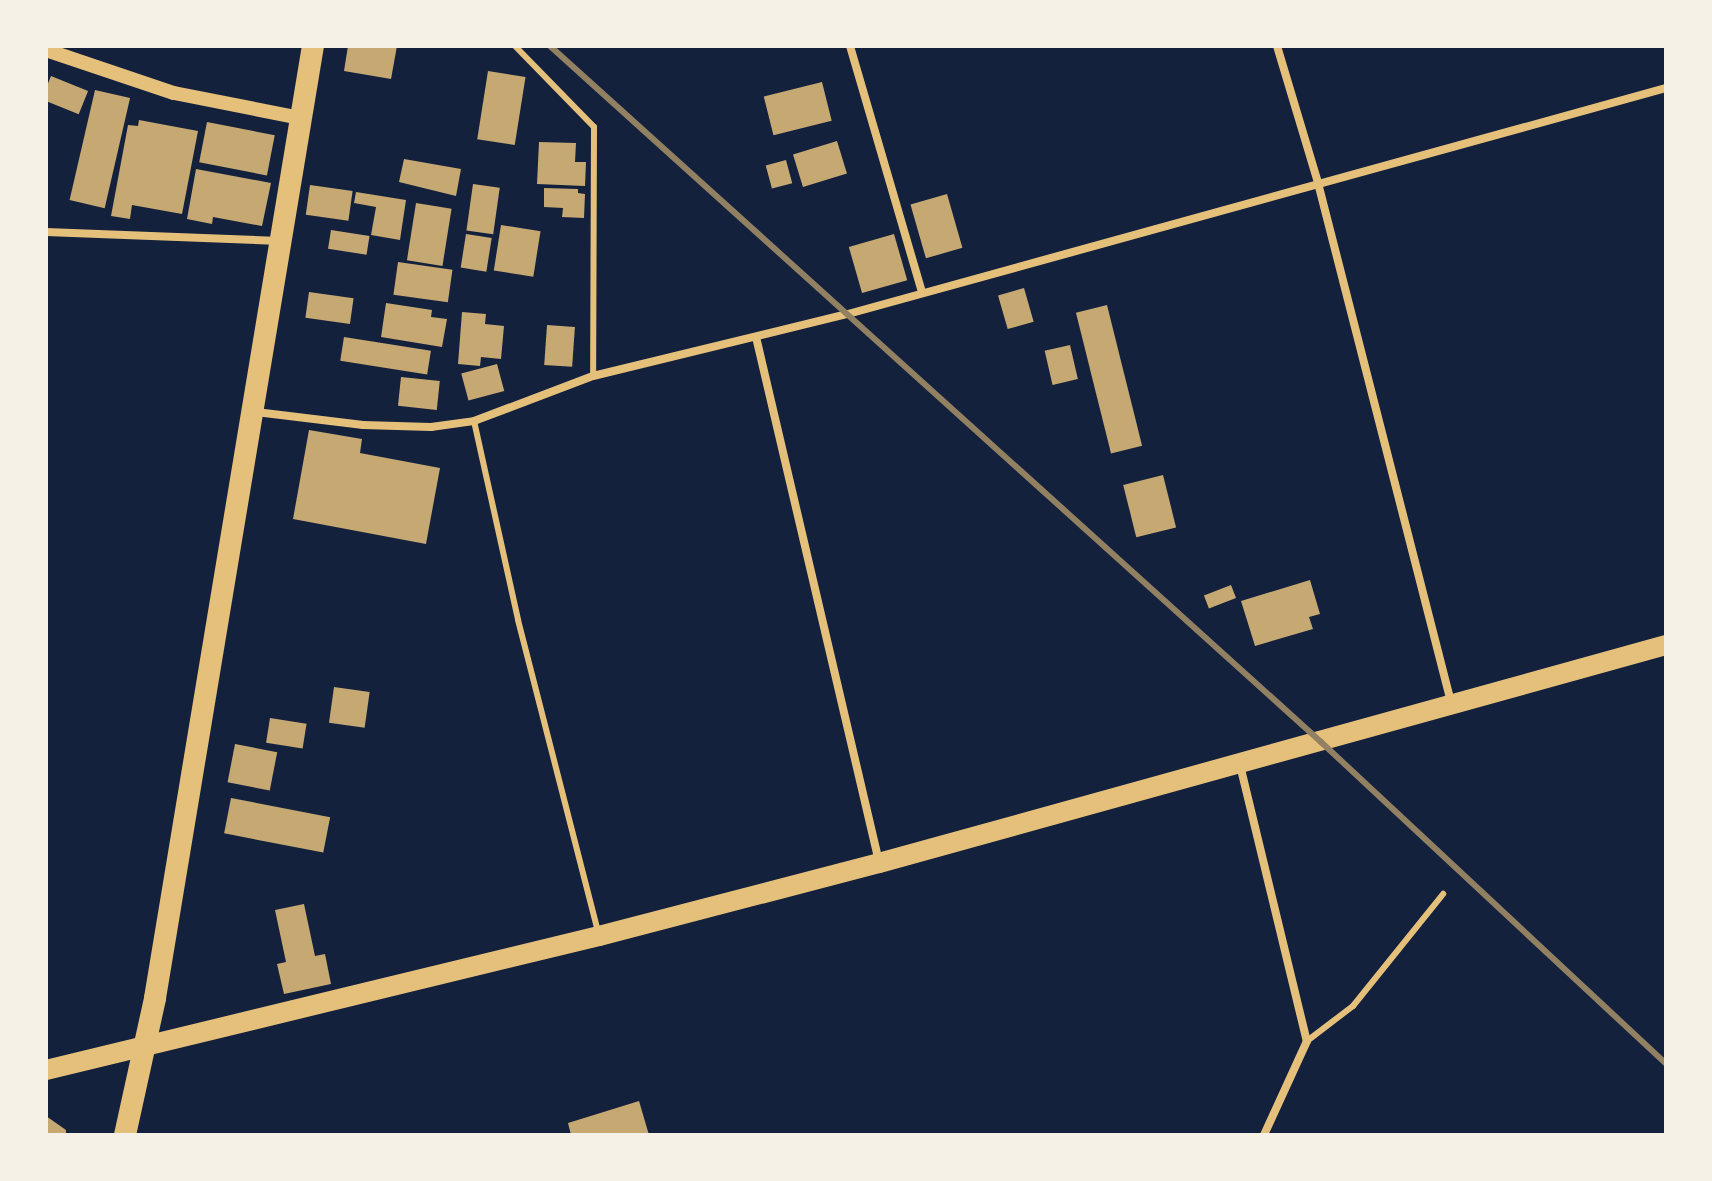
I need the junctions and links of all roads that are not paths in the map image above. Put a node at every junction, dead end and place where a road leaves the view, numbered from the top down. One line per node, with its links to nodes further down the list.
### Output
1 (313, 46): 7 (highway)
2 (515, 46): 13 (lane)
3 (850, 46): 11 (street)
4 (1277, 46): 8 (street)
5 (46, 50): 7 (street)
6 (1666, 88): 8 (street)
7 (300, 118): 10 (highway)
8 (1318, 183): 11 (street); 17 (street)
9 (46, 232): 10 (street)
10 (281, 241): 14 (highway)
11 (922, 292): 12 (street)
12 (756, 337): 13 (street); 19 (street)
13 (593, 376): 15 (street)
14 (255, 412): 15 (street); 23 (highway)
15 (474, 421): 21 (lane)
16 (1666, 645): 17 (main road)
17 (1451, 703): 18 (main road)
18 (1239, 764): 19 (main road); 22 (street)
19 (879, 863): 21 (main road)
20 (1443, 894): 22 (lane)
21 (599, 936): 23 (main road)
22 (1307, 1041): 26 (street)
23 (148, 1043): 24 (main road); 25 (highway)
24 (46, 1070)
25 (125, 1135)
26 (1264, 1135)

